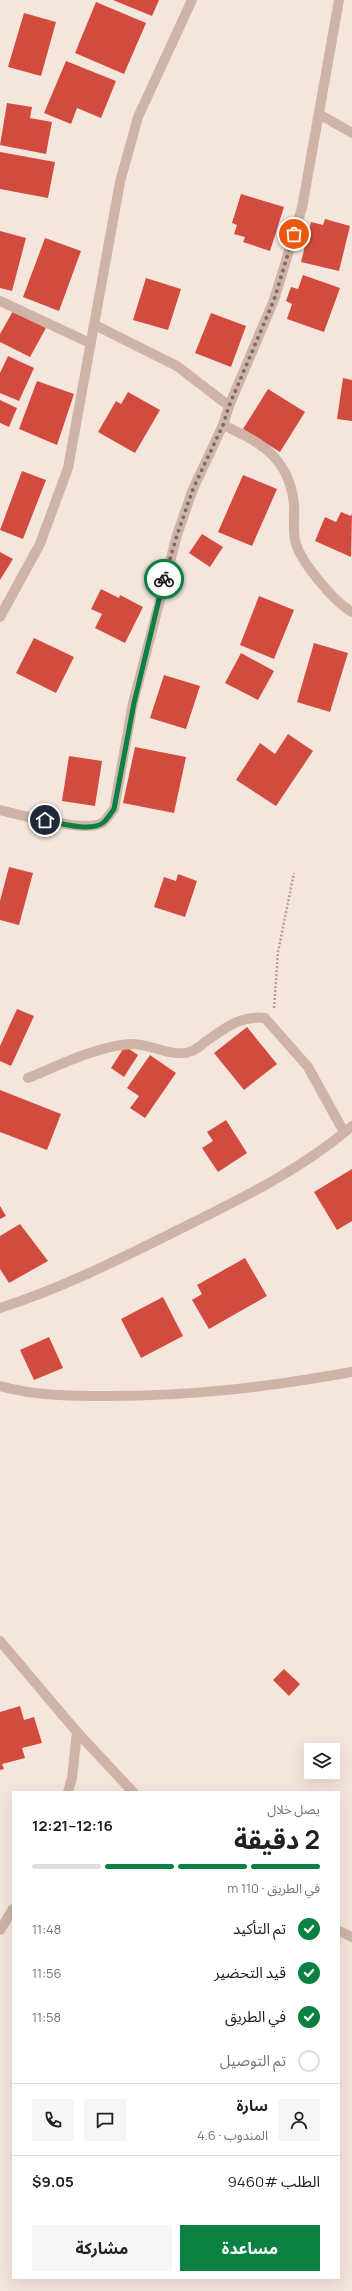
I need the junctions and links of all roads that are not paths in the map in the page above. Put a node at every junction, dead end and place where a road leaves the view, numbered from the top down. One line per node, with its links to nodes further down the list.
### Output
1 (192, 0): 6 (street)
2 (339, 0): 3 (street)
3 (319, 114): 4 (street); 8 (street)
4 (352, 133)
5 (0, 301): 7 (street)
6 (95, 325): 7 (street); 8 (street)
7 (90, 343): 11 (street)
8 (229, 406): 9 (street)
9 (223, 425): 10 (street); 12 (street)
10 (352, 612)
11 (0, 617)
12 (0, 810)
13 (28, 1078): 14 (street)
14 (348, 1129): 15 (street)
15 (0, 1308)
16 (352, 1372): 17 (street)
17 (0, 1386)
18 (0, 1641): 19 (street)
19 (77, 1732): 20 (street); 21 (street)
20 (68, 1791)
21 (132, 1791)
22 (12, 1911): 23 (street)
23 (0, 1930)
24 (340, 1932): 25 (street)
25 (352, 1937)

